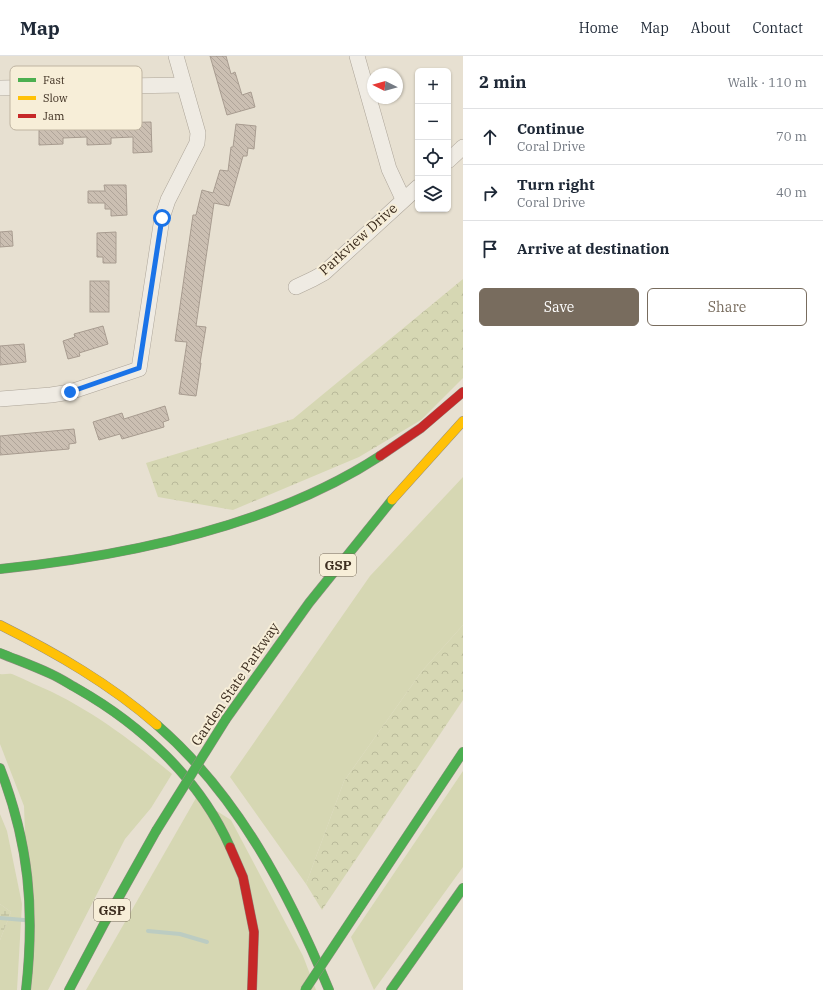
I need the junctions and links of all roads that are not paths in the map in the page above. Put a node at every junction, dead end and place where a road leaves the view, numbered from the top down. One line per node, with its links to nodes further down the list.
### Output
1 (176, 56): 3 (street)
2 (357, 56): 10 (street)
3 (184, 85): 4 (street); 13 (street)
4 (142, 86)
5 (0, 88): 6 (street)
6 (10, 88)
7 (463, 147): 8 (street)
8 (451, 158)
9 (415, 189): 10 (street, Parkview Drive)
10 (403, 199): 11 (street, Parkview Drive)
11 (296, 287)
12 (463, 392): 15 (highway)
13 (0, 399)
14 (463, 421): 22 (highway, Garden State Parkway / GSP, bridge)
15 (0, 569)
16 (0, 625): 25 (highway)
17 (0, 653): 23 (highway)
18 (463, 752): 24 (highway, bridge)
19 (0, 768): 21 (highway)
20 (463, 888): 26 (highway)
21 (26, 990)
22 (69, 990)
23 (252, 990)
24 (305, 990)
25 (329, 990)
26 (391, 990)

